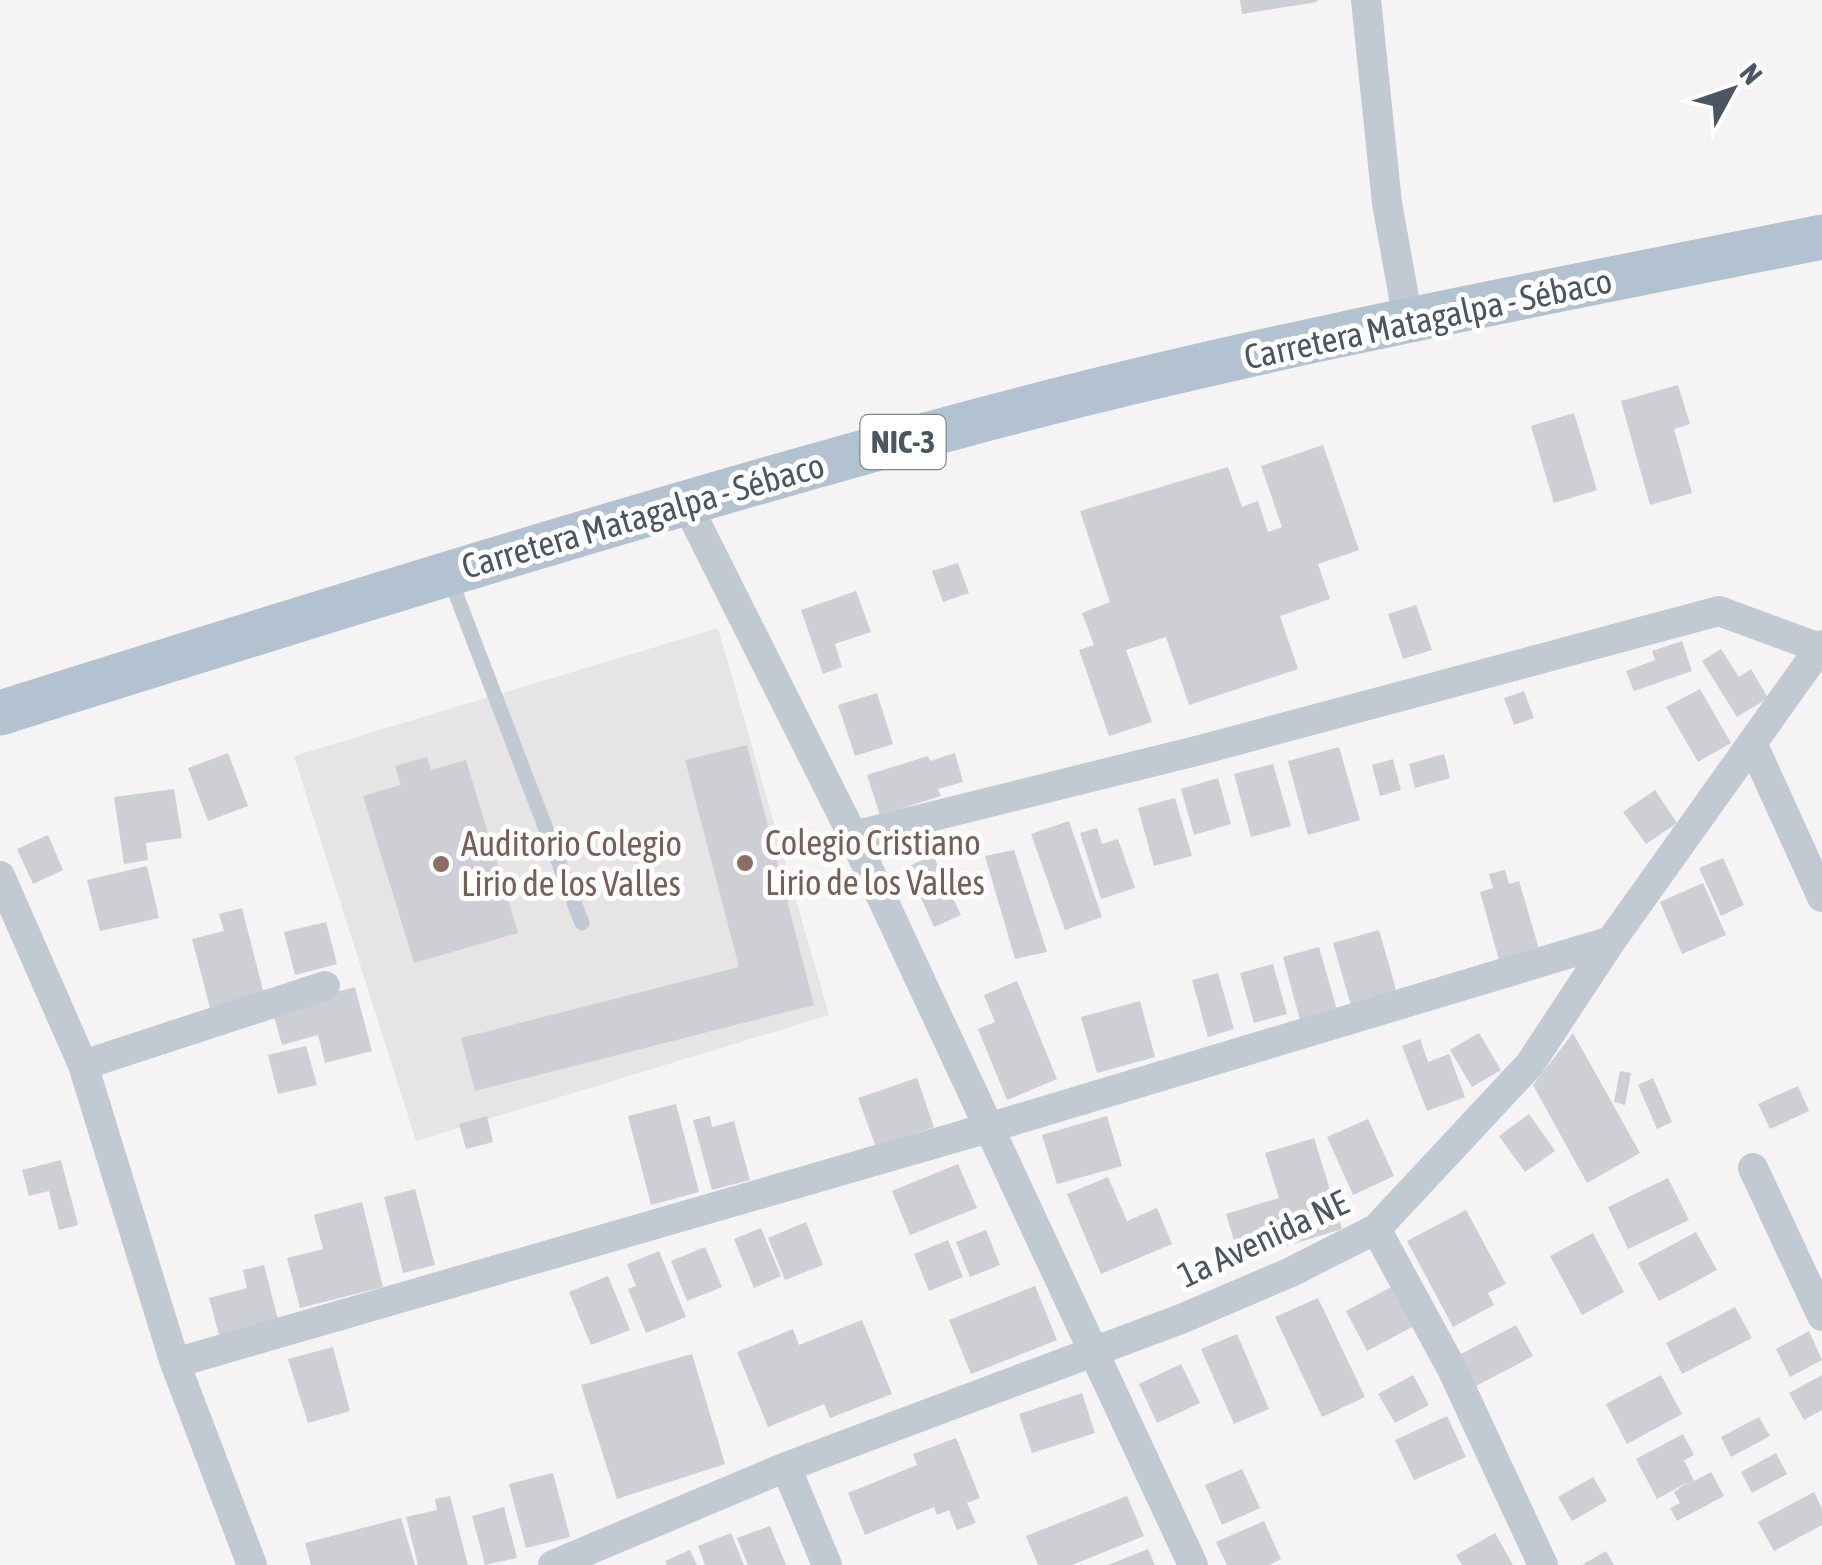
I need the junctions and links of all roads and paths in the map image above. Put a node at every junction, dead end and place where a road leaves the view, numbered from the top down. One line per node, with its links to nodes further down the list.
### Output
1 (1366, 0): 3 (street)
2 (1822, 237): 3 (main road, Carretera Matagalpa - Sébaco / NIC-3)
3 (1408, 320): 4 (main road, Carretera Matagalpa - Sébaco / NIC-3)
4 (686, 503): 5 (main road, Carretera Matagalpa - Sébaco / NIC-3); 9 (street)
5 (448, 572): 7 (main road, Carretera Matagalpa - Sébaco / NIC-3); 12 (lane)
6 (1821, 647): 8 (street, 1a Avenida NE); 9 (street)
7 (0, 713)
8 (1752, 743): 11 (street); 13 (street, 1a Avenida NE)
9 (853, 836): 16 (street)
10 (0, 876): 15 (street)
11 (1822, 897)
12 (582, 923)
13 (1611, 940): 16 (street); 18 (street, 1a Avenida NE)
14 (324, 986): 15 (street)
15 (83, 1065): 21 (street)
16 (988, 1128): 20 (street); 21 (street)
17 (1753, 1168): 19 (street)
18 (1376, 1229): 20 (street, 1a Avenida NE); 27 (street)
19 (1822, 1316)
20 (1089, 1351): 22 (street, 1a Avenida NE); 26 (street)
21 (176, 1362): 23 (street)
22 (786, 1467): 24 (street, 1a Avenida NE); 25 (street)
23 (252, 1565)
24 (553, 1565)
25 (828, 1565)
26 (1192, 1565)
27 (1542, 1565)

